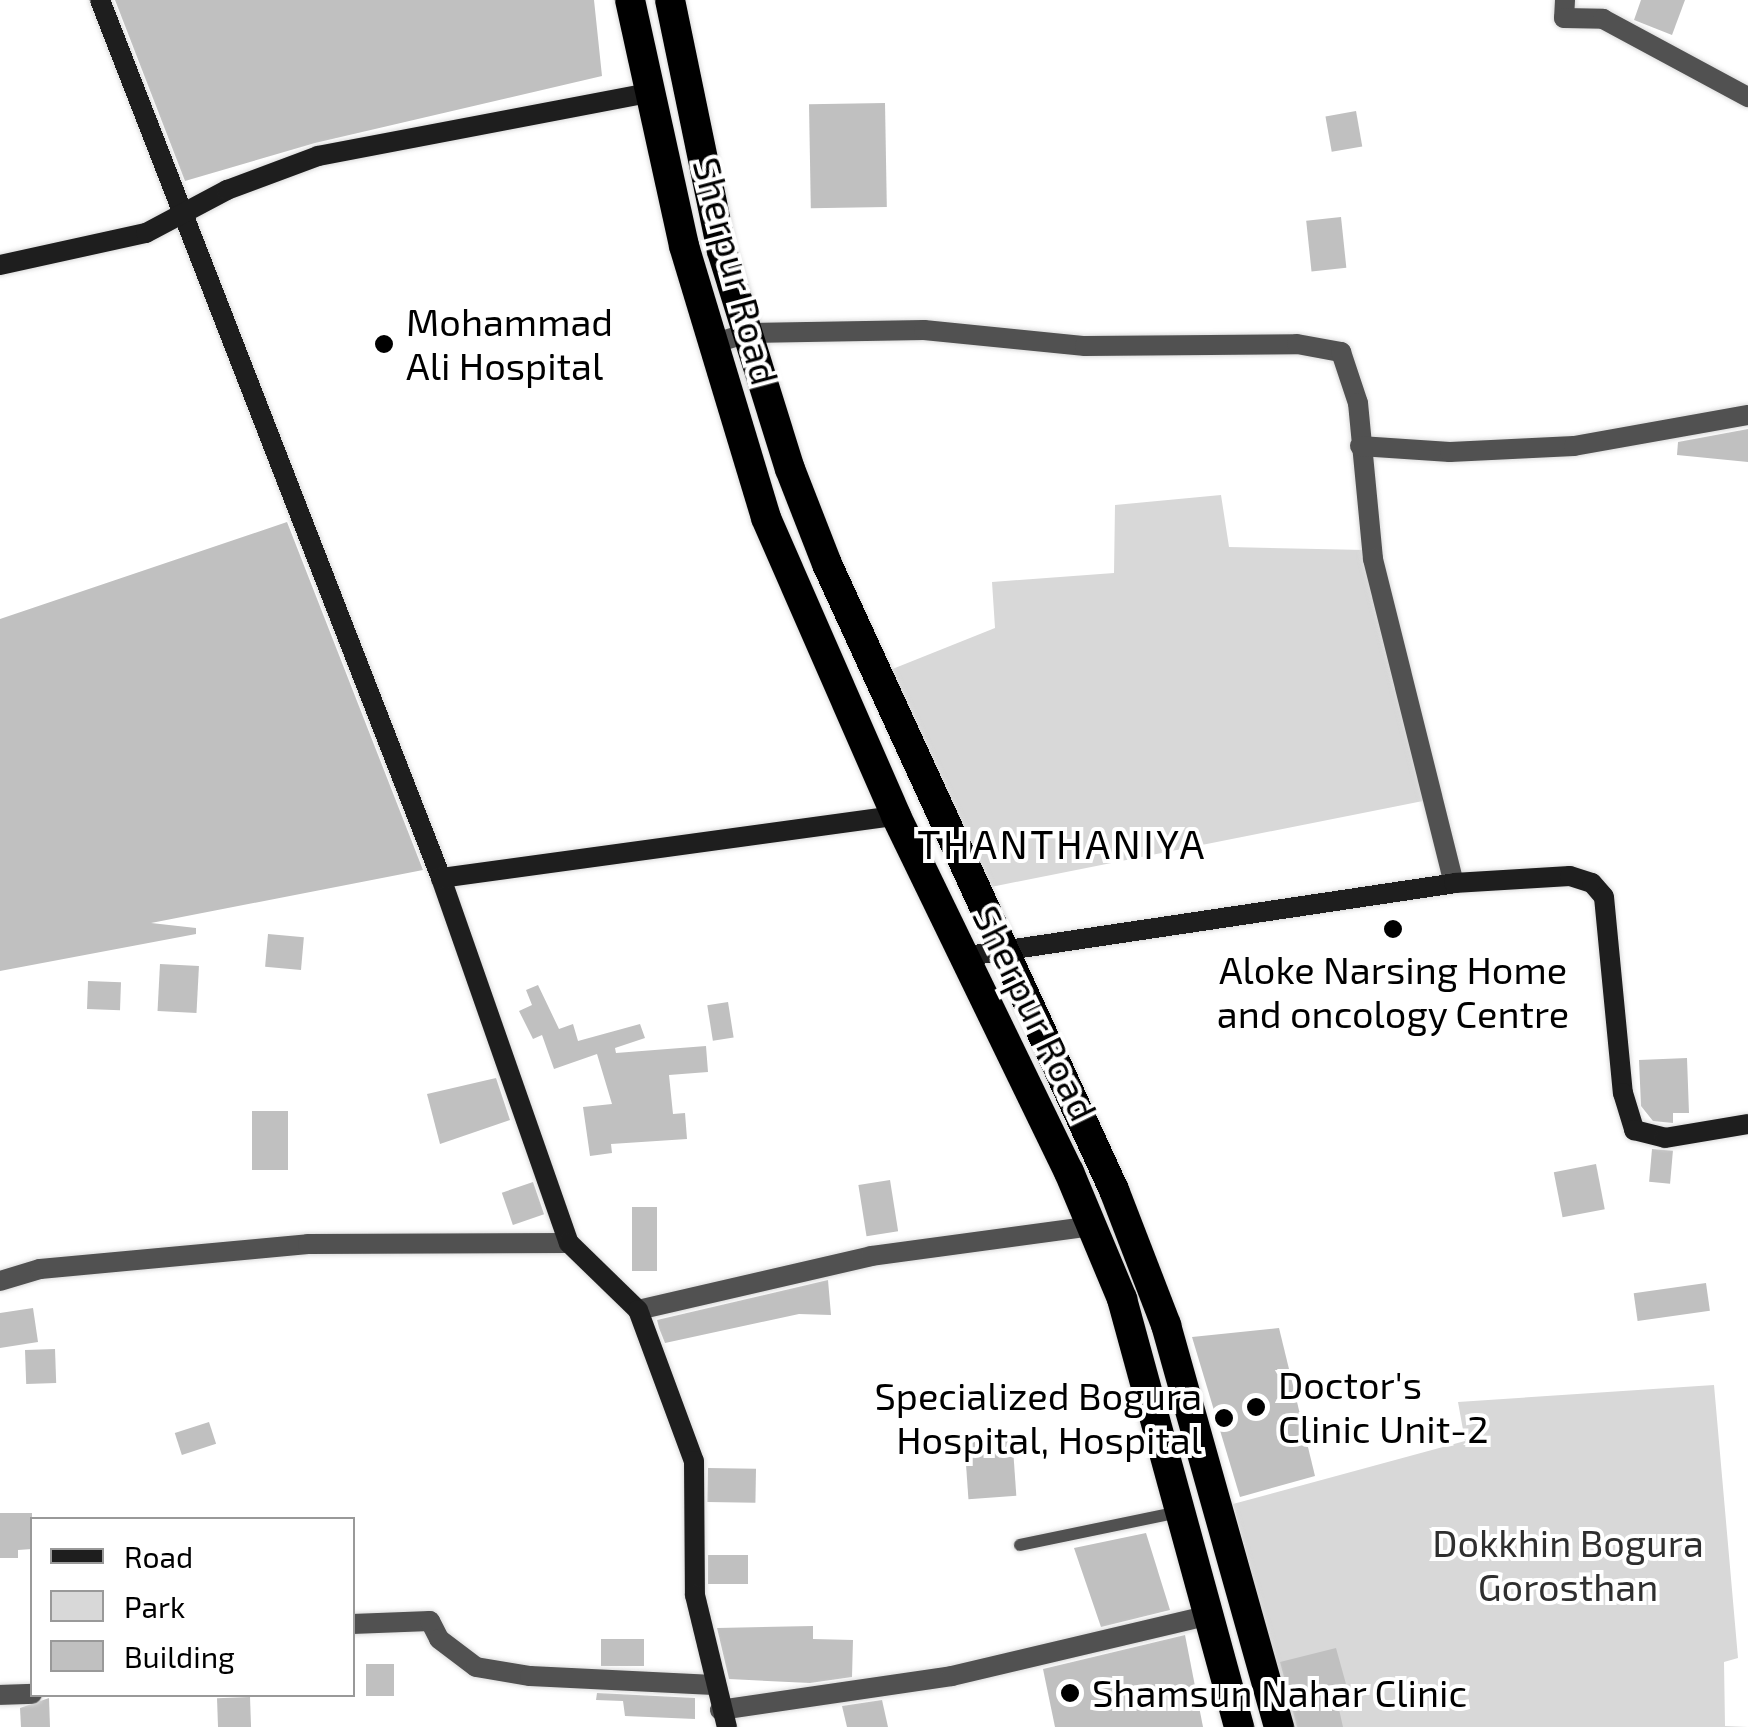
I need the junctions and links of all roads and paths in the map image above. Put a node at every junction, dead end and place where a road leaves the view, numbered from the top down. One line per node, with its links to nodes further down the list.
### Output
1 (100, 0): 7 (street)
2 (630, 0): 5 (highway, Sherpur Road)
3 (670, 0): 9 (highway, Sherpur Road)
4 (1565, 9): 6 (street)
5 (649, 93): 7 (street); 10 (highway, Sherpur Road)
6 (1748, 97)
7 (185, 217): 8 (street); 14 (street)
8 (0, 265)
9 (749, 332): 10 (street); 12 (street); 16 (highway, Sherpur Road)
10 (712, 344): 13 (highway, Sherpur Road)
11 (1748, 415): 12 (street)
12 (1360, 446): 15 (street)
13 (896, 816): 14 (street); 17 (highway, Sherpur Road)
14 (441, 878): 20 (street)
15 (1454, 883): 16 (street); 18 (street)
16 (1004, 954): 17 (street); 32 (highway, Sherpur Road)
17 (961, 956): 19 (highway, Sherpur Road)
18 (1748, 1124)
19 (1093, 1226): 22 (street); 23 (highway, Sherpur Road)
20 (569, 1243): 21 (street); 22 (street)
21 (0, 1281)
22 (638, 1310): 27 (street)
23 (1182, 1512): 24 (lane); 25 (highway, Sherpur Road)
24 (1020, 1545)
25 (1210, 1615): 30 (street); 31 (highway, Sherpur Road)
26 (355, 1624): 27 (street)
27 (714, 1686): 30 (street)
28 (30, 1694): 29 (street)
29 (0, 1695)
30 (724, 1718)
31 (1239, 1727)
32 (1279, 1727)

